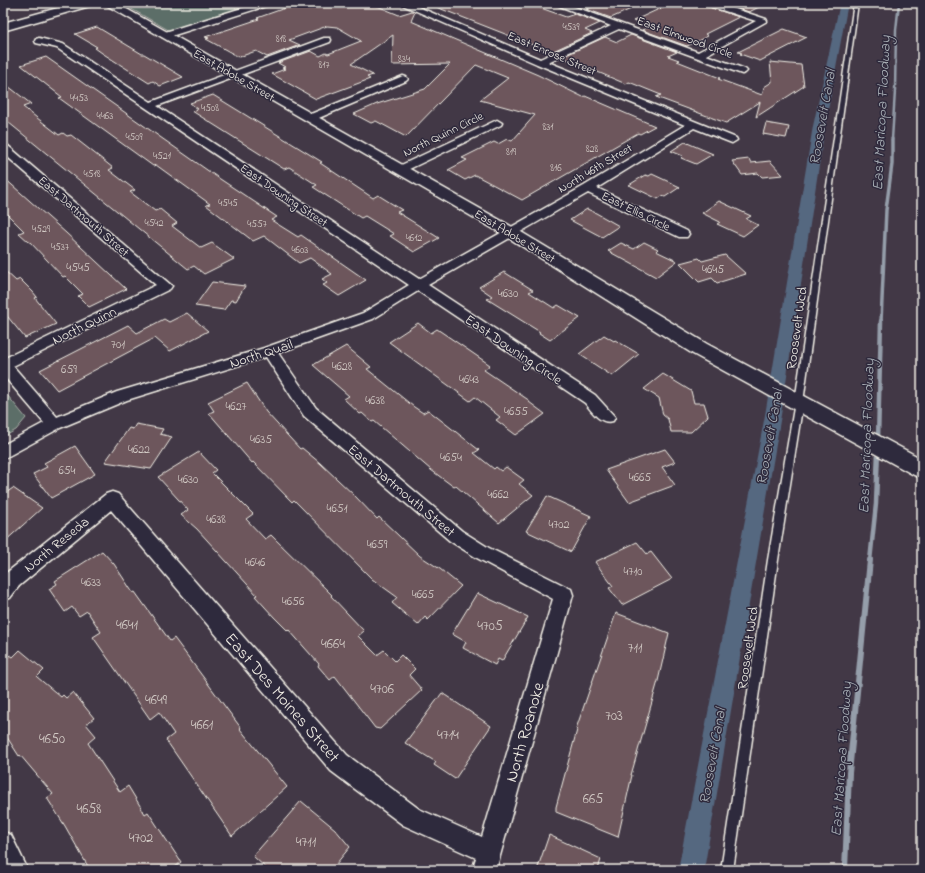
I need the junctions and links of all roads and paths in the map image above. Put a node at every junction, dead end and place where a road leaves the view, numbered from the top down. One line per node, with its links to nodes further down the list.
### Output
1 (89, 3): 9 (main road)
2 (108, 3): 10 (street, East Adobe Street)
3 (266, 3): 10 (street)
4 (402, 3): 14 (street, East Enrose Street)
5 (556, 3): 8 (street, East Elmwood Circle)
6 (709, 3): 13 (street)
7 (856, 3): 32 (lane, Roosevelt Wcd)
8 (619, 26): 13 (street, East Elmwood Circle); 14 (street)
9 (3, 28)
10 (165, 35): 16 (street, East Adobe Street)
11 (327, 40): 16 (street)
12 (39, 41): 18 (street)
13 (698, 55): 15 (street, East Elmwood Circle)
14 (540, 62): 21 (street, East Enrose Street)
15 (742, 71)
16 (233, 75): 18 (street); 19 (street, East Adobe Street)
17 (403, 79): 19 (street)
18 (149, 106): 28 (street, East Downing Street)
19 (310, 118): 24 (street, East Adobe Street)
20 (497, 123): 24 (street, North Quinn Circle)
21 (692, 125): 22 (street, East Enrose Street); 25 (street, North 46th Street)
22 (732, 140)
23 (3, 147): 29 (street, East Dartmouth Street)
24 (401, 169): 26 (street, East Adobe Street)
25 (588, 188): 26 (street, North 46th Street); 27 (street, East Ellis Circle)
26 (510, 232): 28 (street, North Quail); 32 (street, East Adobe Street)
27 (683, 234)
28 (418, 285): 30 (street, North Quail); 33 (street, East Downing Circle)
29 (164, 286): 31 (street, North Quinn)
30 (269, 351): 34 (street, North Quail); 39 (street, East Dartmouth Street)
31 (3, 365): 34 (street)
32 (795, 400): 36 (street, East Adobe Street); 43 (lane, Roosevelt Wcd)
33 (607, 417)
34 (54, 424): 35 (street, North Quail)
35 (3, 453)
36 (918, 467)
37 (112, 499): 38 (street, North Reseda); 41 (street, East Des Moines Street)
38 (6, 583)
39 (564, 595): 41 (street, North Roanoke)
40 (3, 844): 42 (street)
41 (487, 861)
42 (16, 870)
43 (727, 870)

